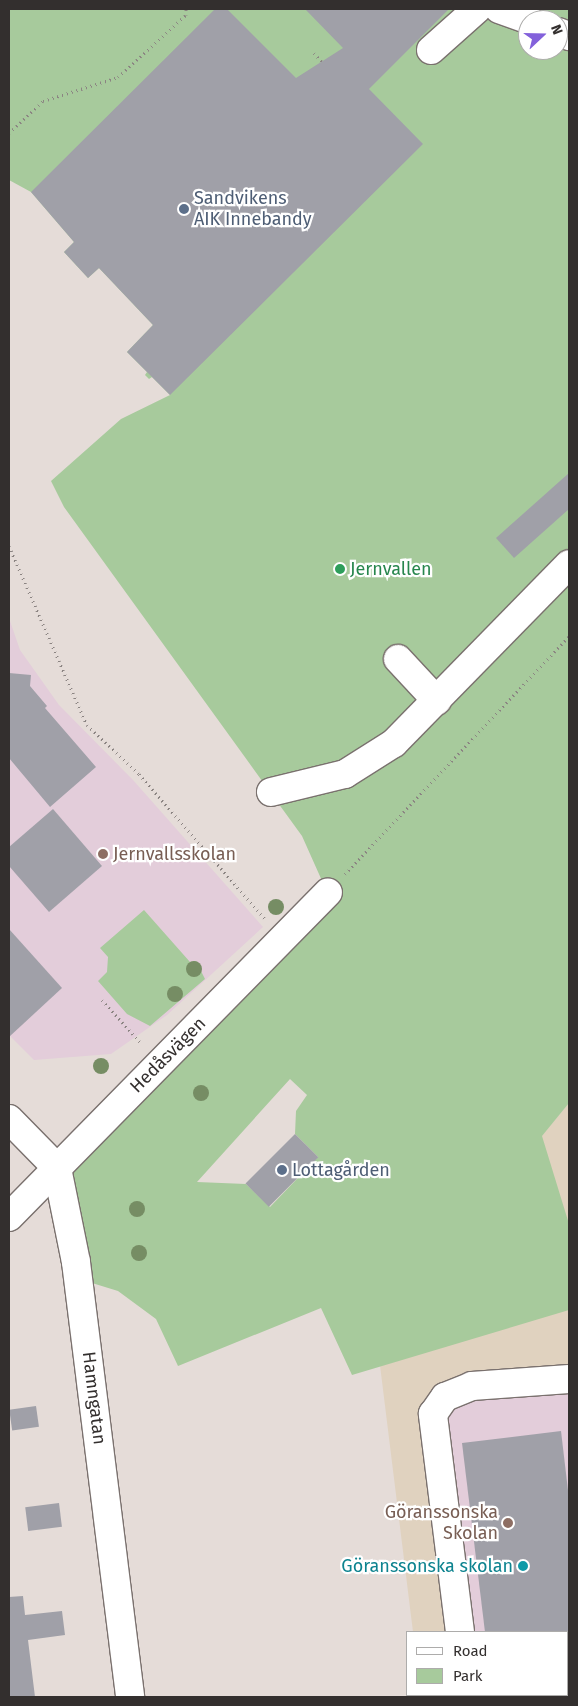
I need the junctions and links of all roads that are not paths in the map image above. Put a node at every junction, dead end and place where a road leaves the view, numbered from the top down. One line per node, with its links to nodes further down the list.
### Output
1 (477, 9): 4 (street)
2 (499, 9): 3 (street)
3 (518, 16)
4 (431, 50)
5 (569, 564): 7 (street)
6 (398, 659): 7 (street)
7 (438, 701): 8 (street)
8 (271, 792)
9 (328, 892): 11 (street, Hedåsvägen)
10 (9, 1119): 11 (street)
11 (57, 1168): 12 (street, Hedåsvägen); 15 (street, Hamngatan)
12 (9, 1217)
13 (569, 1379): 14 (street)
14 (460, 1631)
15 (130, 1697)

